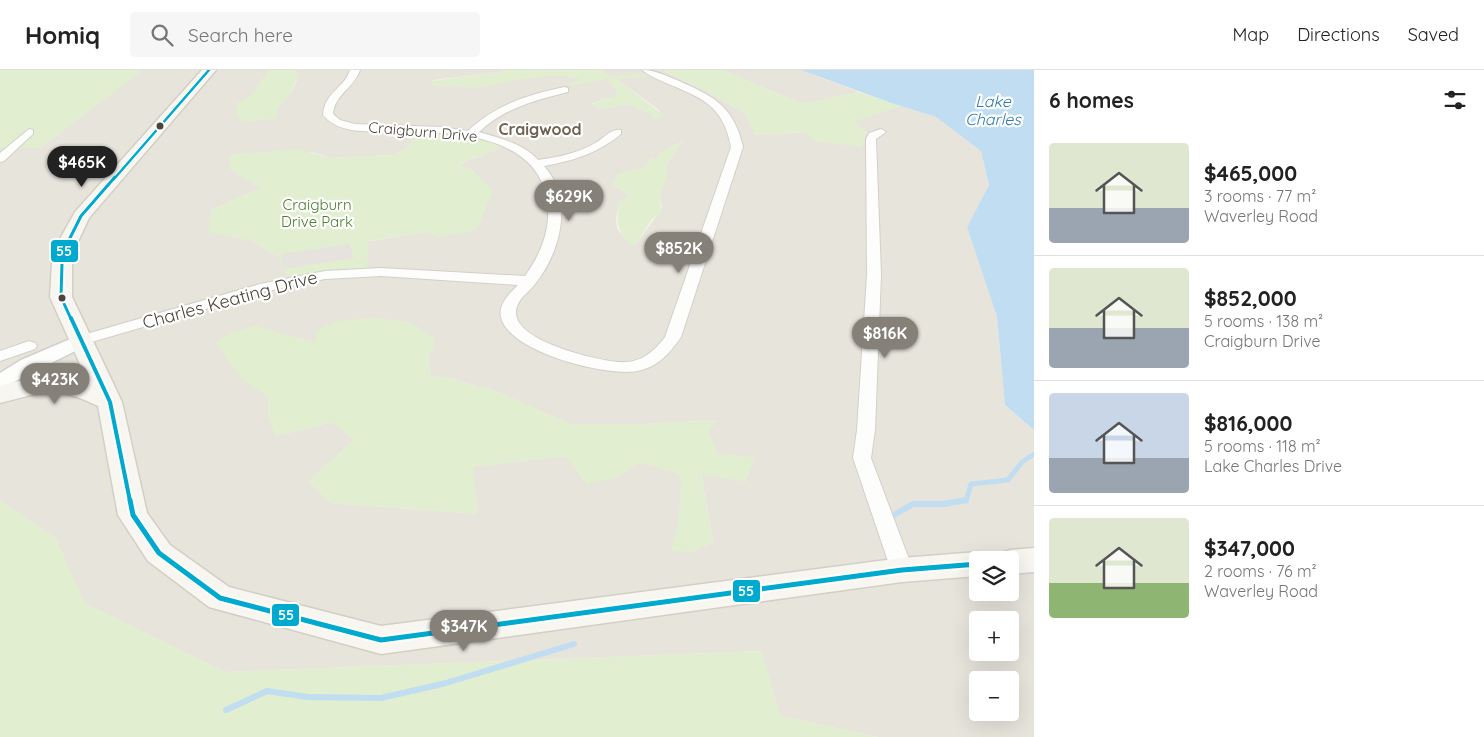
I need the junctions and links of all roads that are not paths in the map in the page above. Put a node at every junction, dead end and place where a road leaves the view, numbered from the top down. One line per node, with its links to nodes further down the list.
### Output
1 (209, 70): 12 (main road)
2 (355, 70): 8 (street, Craigburn Drive)
3 (647, 70): 11 (street, Craigburn Drive)
4 (565, 90): 8 (street)
5 (29, 132): 9 (street)
6 (617, 132): 10 (street)
7 (881, 132): 21 (street)
8 (471, 134): 10 (street, Craigburn Drive)
9 (0, 159)
10 (538, 163): 11 (street, Craigburn Drive)
11 (530, 281): 12 (street, Charles Keating Drive)
12 (82, 340): 15 (street); 17 (main road)
13 (30, 346): 14 (street)
14 (0, 356)
15 (0, 382)
16 (0, 395): 17 (main road)
17 (110, 402): 21 (main road)
18 (1034, 560): 19 (main road)
19 (1019, 561)
20 (969, 565): 21 (main road)
21 (902, 570)

